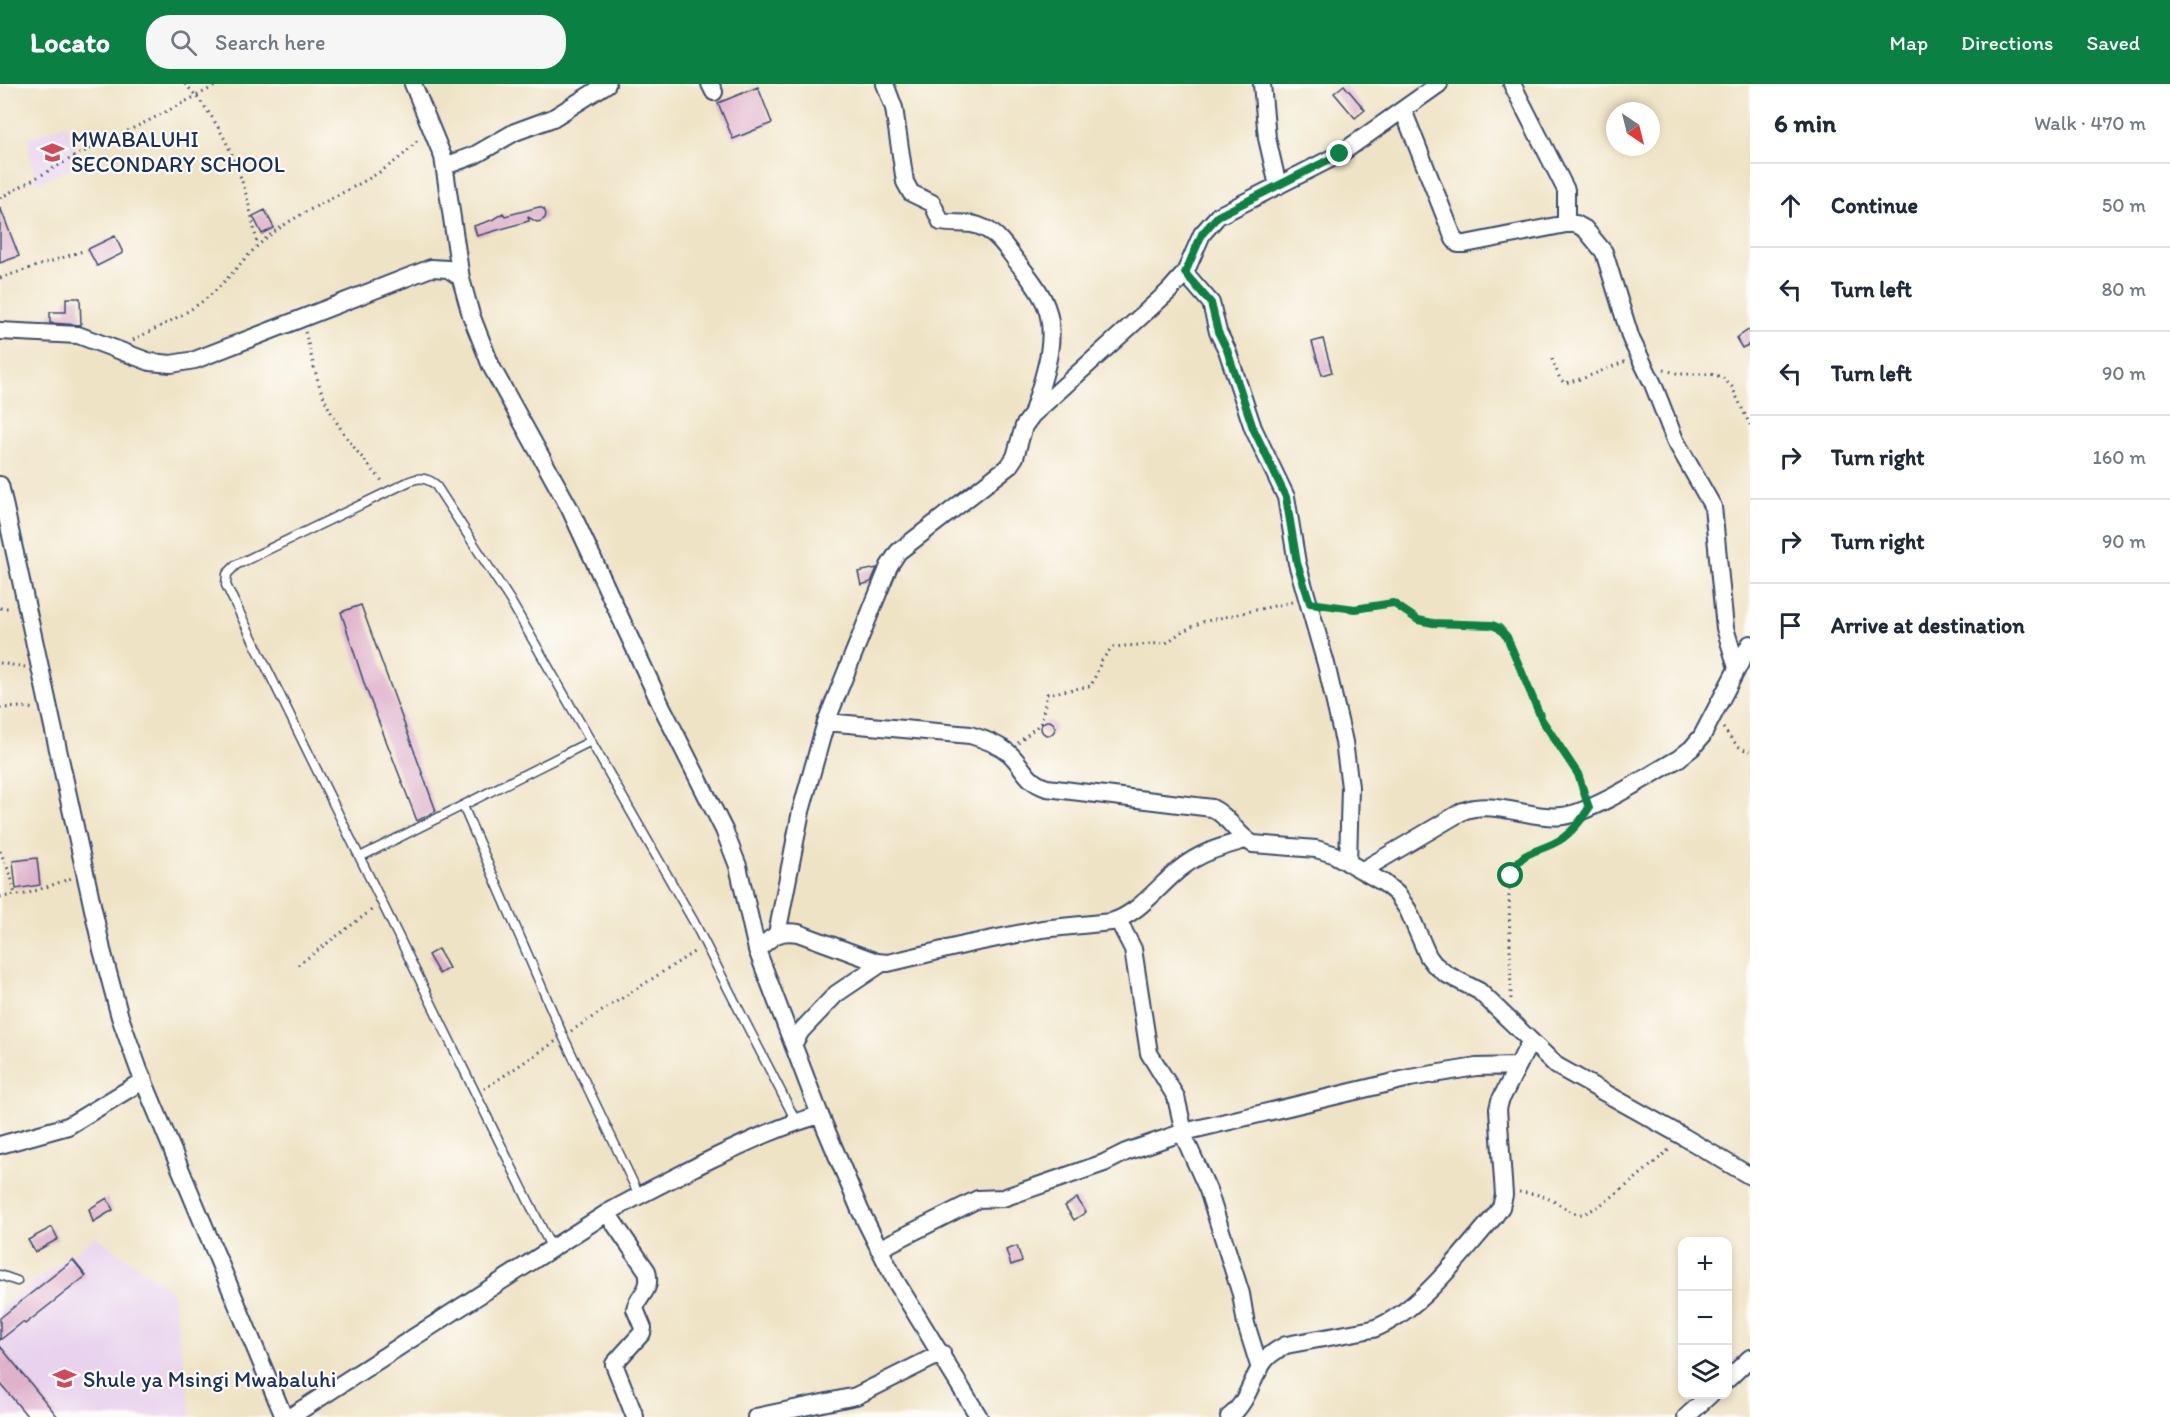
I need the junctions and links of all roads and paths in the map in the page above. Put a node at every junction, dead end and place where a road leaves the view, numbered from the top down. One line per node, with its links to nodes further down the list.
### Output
1 (185, 84): 9 (path)
2 (219, 84): 9 (path)
3 (413, 84): 11 (street)
4 (607, 84): 12 (street)
5 (885, 84): 26 (street)
6 (1262, 84): 13 (street)
7 (1439, 84): 10 (street)
8 (1512, 84): 15 (street)
9 (197, 96): 14 (path); 16 (path)
10 (1403, 110): 13 (street); 15 (street)
11 (431, 127): 12 (street); 16 (path)
12 (445, 166): 19 (street)
13 (1278, 186): 18 (street)
14 (0, 198)
15 (1566, 224): 25 (street)
16 (257, 245): 23 (path)
17 (83, 250): 20 (path)
18 (1185, 273): 26 (street); 30 (street)
19 (460, 277): 21 (street); 55 (street)
20 (0, 278)
21 (302, 318): 23 (street); 29 (path)
22 (0, 331): 23 (street)
23 (115, 349)
24 (1552, 359): 25 (path)
25 (1643, 362): 27 (path); 33 (street)
26 (1032, 415): 38 (street)
27 (1750, 425)
28 (0, 485): 34 (street)
29 (389, 490): 39 (lane); 46 (lane)
30 (1309, 601): 41 (path); 43 (path); 47 (street)
31 (1750, 644): 33 (street)
32 (0, 663): 34 (path)
33 (1737, 668): 37 (street)
34 (41, 671): 36 (street)
35 (0, 708): 36 (path)
36 (50, 712): 48 (street)
37 (1714, 716): 40 (path); 43 (street)
38 (826, 722): 41 (street); 53 (street)
39 (591, 741): 42 (lane); 54 (lane)
40 (1750, 751)
41 (1008, 752): 44 (street)
42 (464, 806): 46 (lane); 59 (lane)
43 (1589, 808): 47 (street); 58 (path)
44 (1245, 840): 47 (street); 52 (street)
45 (0, 851): 49 (path)
46 (360, 857): 51 (lane)
47 (1355, 866): 58 (street)
48 (85, 873): 49 (path); 63 (street)
49 (15, 895): 50 (path)
50 (0, 897)
51 (382, 903): 57 (path); 64 (lane)
52 (1118, 920): 56 (street); 67 (street)
53 (777, 934): 55 (street); 56 (street)
54 (706, 944): 59 (path); 66 (lane)
55 (757, 950): 61 (street)
56 (882, 963): 61 (street)
57 (298, 965)
58 (1514, 1023): 60 (street)
59 (563, 1036): 64 (path); 71 (lane)
60 (1530, 1042): 62 (street); 68 (street)
61 (794, 1043): 65 (street)
62 (1518, 1066): 67 (street); 72 (street)
63 (144, 1080): 69 (street); 83 (street)
64 (476, 1094): 74 (lane)
65 (820, 1115): 66 (street); 75 (street)
66 (796, 1121): 71 (street)
67 (1184, 1132): 75 (street); 80 (street)
68 (1684, 1137): 70 (street); 72 (path)
69 (0, 1145)
70 (1750, 1176)
71 (639, 1195): 73 (street)
72 (1504, 1195): 80 (street)
73 (607, 1213): 74 (street); 85 (street)
74 (551, 1247): 84 (street)
75 (879, 1250): 78 (street)
76 (0, 1275): 77 (lane)
77 (17, 1281)
78 (942, 1353): 86 (street); 87 (street)
79 (1750, 1358): 81 (street)
80 (1260, 1369): 88 (street)
81 (1732, 1375)
82 (1706, 1399): 89 (street)
83 (284, 1417)
84 (290, 1417)
85 (635, 1417)
86 (756, 1417)
87 (979, 1417)
88 (1229, 1417)
89 (1686, 1417)

